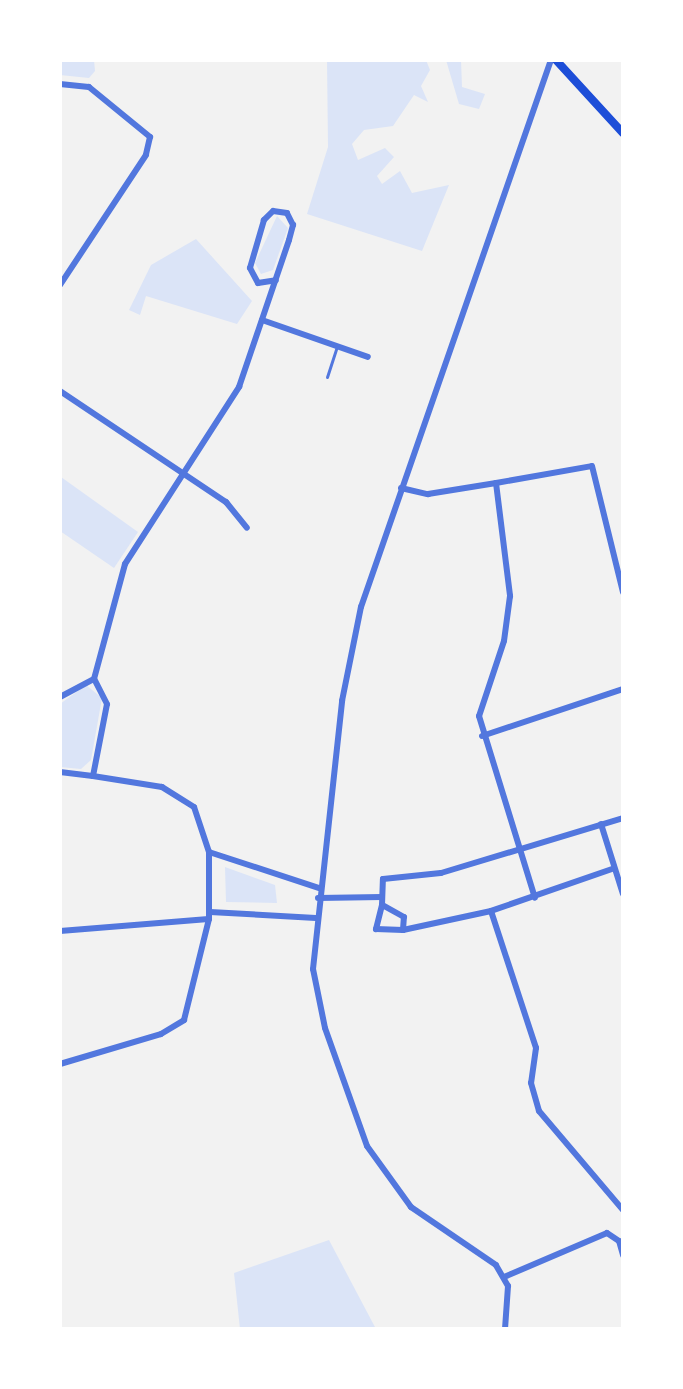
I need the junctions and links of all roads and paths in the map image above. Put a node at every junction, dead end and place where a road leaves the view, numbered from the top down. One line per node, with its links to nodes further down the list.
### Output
1 (554, 60): 3 (main road); 13 (street)
2 (60, 84): 5 (street)
3 (623, 133)
4 (276, 280): 4 (street); 6 (street)
5 (60, 285)
6 (262, 320): 7 (street); 11 (street)
7 (337, 346): 8 (street); 9 (lane)
8 (368, 357)
9 (327, 377)
10 (60, 391): 11 (street)
11 (184, 474): 14 (street); 16 (street)
12 (496, 483): 13 (street); 15 (street); 19 (street)
13 (401, 488): 27 (street)
14 (247, 528)
15 (623, 592)
16 (94, 679): 18 (street); 21 (street)
17 (623, 689): 19 (street)
18 (60, 697)
19 (482, 736): 24 (street)
20 (60, 772): 21 (street)
21 (93, 776): 25 (street)
22 (623, 818): 23 (street)
23 (601, 824): 24 (street); 26 (street)
24 (518, 848): 30 (street); 31 (street)
25 (209, 852): 27 (street); 33 (street)
26 (612, 869): 28 (street); 30 (street)
27 (319, 888): 29 (street)
28 (623, 894)
29 (318, 898): 31 (street); 34 (street)
30 (535, 898): 32 (street)
31 (382, 901): 35 (street); 35 (street)
32 (491, 911): 35 (street); 38 (street)
33 (210, 915): 34 (street); 36 (street); 37 (street)
34 (316, 918): 42 (street)
35 (403, 930)
36 (60, 931)
37 (60, 1064)
38 (623, 1210)
39 (623, 1233): 40 (street)
40 (619, 1241): 41 (street); 42 (street)
41 (623, 1255)
42 (504, 1277): 43 (street)
43 (505, 1329)

